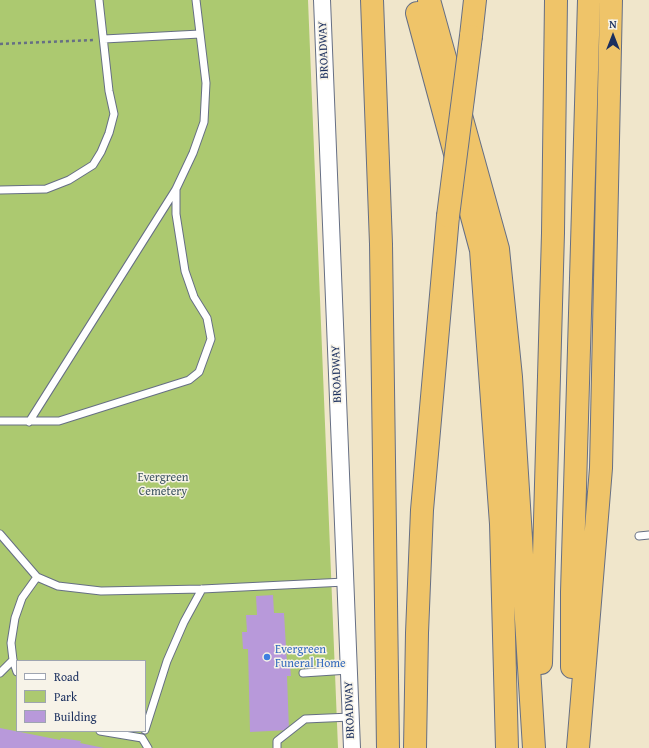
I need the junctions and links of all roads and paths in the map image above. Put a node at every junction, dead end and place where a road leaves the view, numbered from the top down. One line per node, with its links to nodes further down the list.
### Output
1 (99, 0): 12 (lane)
2 (196, 0): 11 (lane)
3 (322, 0): 22 (street, BROADWAY)
4 (372, 0): 36 (highway)
5 (414, 0): 38 (highway)
6 (429, 0): 39 (highway)
7 (475, 0): 37 (highway, bridge)
8 (556, 0): 40 (highway)
9 (588, 0): 41 (highway)
10 (611, 0): 42 (highway)
11 (200, 34): 12 (lane); 14 (lane)
12 (104, 39): 13 (path); 15 (lane)
13 (0, 44)
14 (176, 189): 17 (lane); 17 (lane)
15 (0, 190)
16 (0, 421): 17 (lane)
17 (30, 422)
18 (0, 534): 21 (lane)
19 (649, 535): 20 (lane)
20 (639, 536)
21 (37, 576): 23 (lane); 24 (lane)
22 (345, 582): 23 (lane); 26 (street, BROADWAY)
23 (202, 589): 30 (lane)
24 (13, 660): 25 (lane); 28 (lane)
25 (16, 669)
26 (349, 670): 27 (lane); 29 (street, BROADWAY)
27 (303, 673)
28 (0, 674)
29 (351, 717): 34 (lane); 35 (street, BROADWAY)
30 (146, 727)
31 (122, 732): 32 (lane)
32 (144, 733): 33 (lane)
33 (148, 748)
34 (277, 748)
35 (352, 748)
36 (388, 748)
37 (415, 748)
38 (507, 748)
39 (534, 748)
40 (538, 748)
41 (572, 748)
42 (578, 748)

